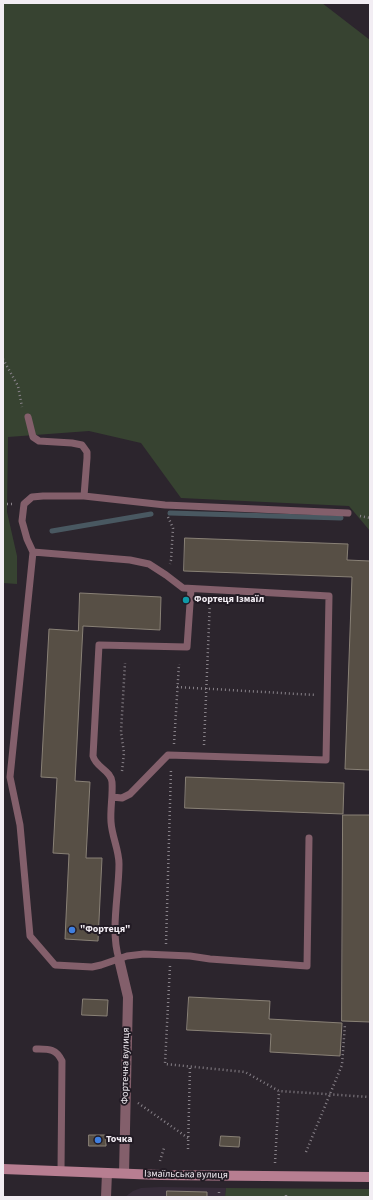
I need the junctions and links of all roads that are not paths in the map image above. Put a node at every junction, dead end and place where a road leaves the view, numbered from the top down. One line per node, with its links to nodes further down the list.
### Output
1 (26, 414): 2 (lane)
2 (84, 496): 3 (lane); 4 (lane)
3 (348, 513)
4 (34, 552): 5 (lane); 8 (lane)
5 (191, 589): 6 (lane); 6 (lane)
6 (112, 797): 8 (lane)
7 (309, 838): 8 (lane)
8 (119, 959): 13 (street, Фортечна вулиця)
9 (36, 1049): 11 (lane)
10 (3, 1169): 11 (street, Ізмаїльська вулиця)
11 (61, 1171): 12 (street, Ізмаїльська вулиця)
12 (107, 1173): 13 (street, Ізмаїльська вулиця); 15 (street)
13 (124, 1173): 14 (street, Ізмаїльська вулиця)
14 (370, 1177)
15 (106, 1197)

